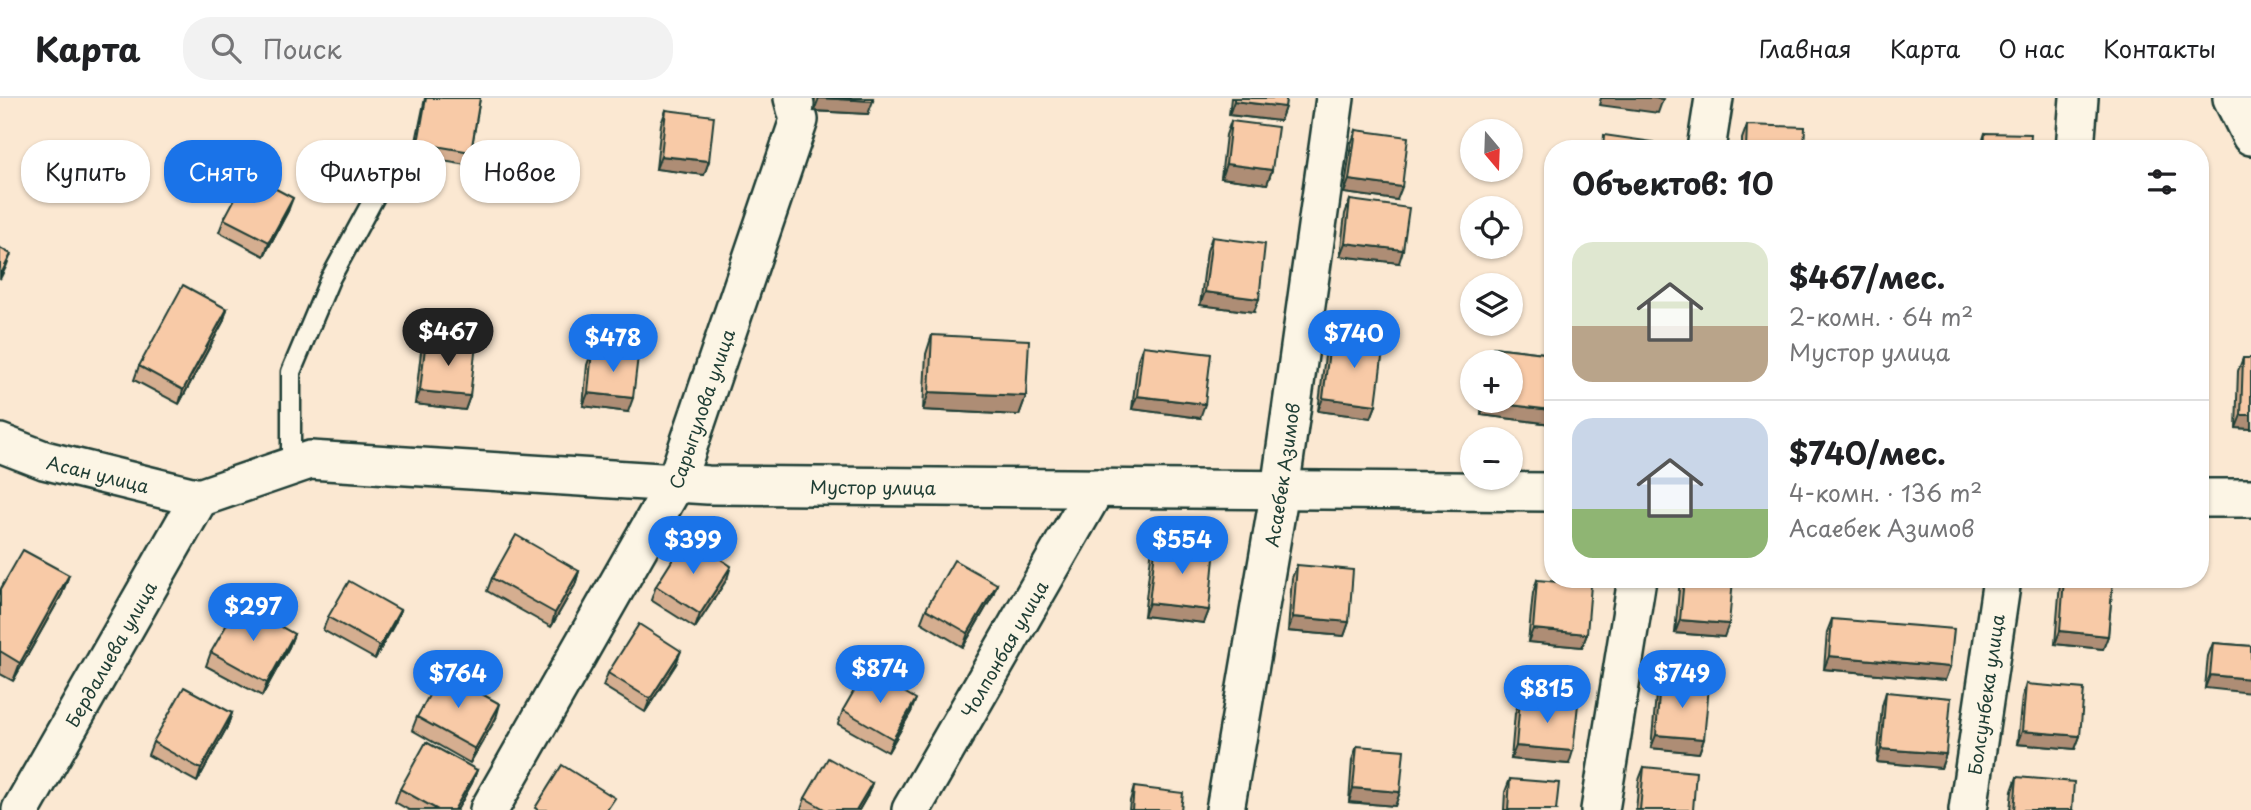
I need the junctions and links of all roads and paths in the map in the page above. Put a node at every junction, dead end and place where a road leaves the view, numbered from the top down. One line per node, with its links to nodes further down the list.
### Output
1 (793, 98): 12 (street, Сарыгулова улица)
2 (1335, 98): 14 (street, Асаебек Азимов)
3 (1714, 98): 7 (street)
4 (2079, 98): 8 (street)
5 (2232, 98): 6 (street)
6 (2251, 136)
7 (1707, 140)
8 (2076, 140)
9 (371, 203): 11 (lane)
10 (0, 443): 16 (street, Асан улица)
11 (291, 467): 12 (street, Мустор улица); 16 (street, Мустор улица)
12 (676, 482): 13 (street, Мустор улица); 22 (street, Сарыгулова улица)
13 (1096, 488): 14 (street, Мустор улица); 23 (street, Чолпонбая улица)
14 (1280, 490): 15 (street, Мустор улица); 24 (street, Асаебек Азимов)
15 (1544, 492)
16 (199, 498): 21 (street, Бердалиева улица)
17 (2209, 498): 18 (street)
18 (2251, 498)
19 (1636, 588): 25 (street)
20 (2001, 588): 26 (street, Болсунбека улица)
21 (21, 810)
22 (489, 810)
23 (911, 810)
24 (1225, 810)
25 (1600, 810)
26 (1968, 810)

